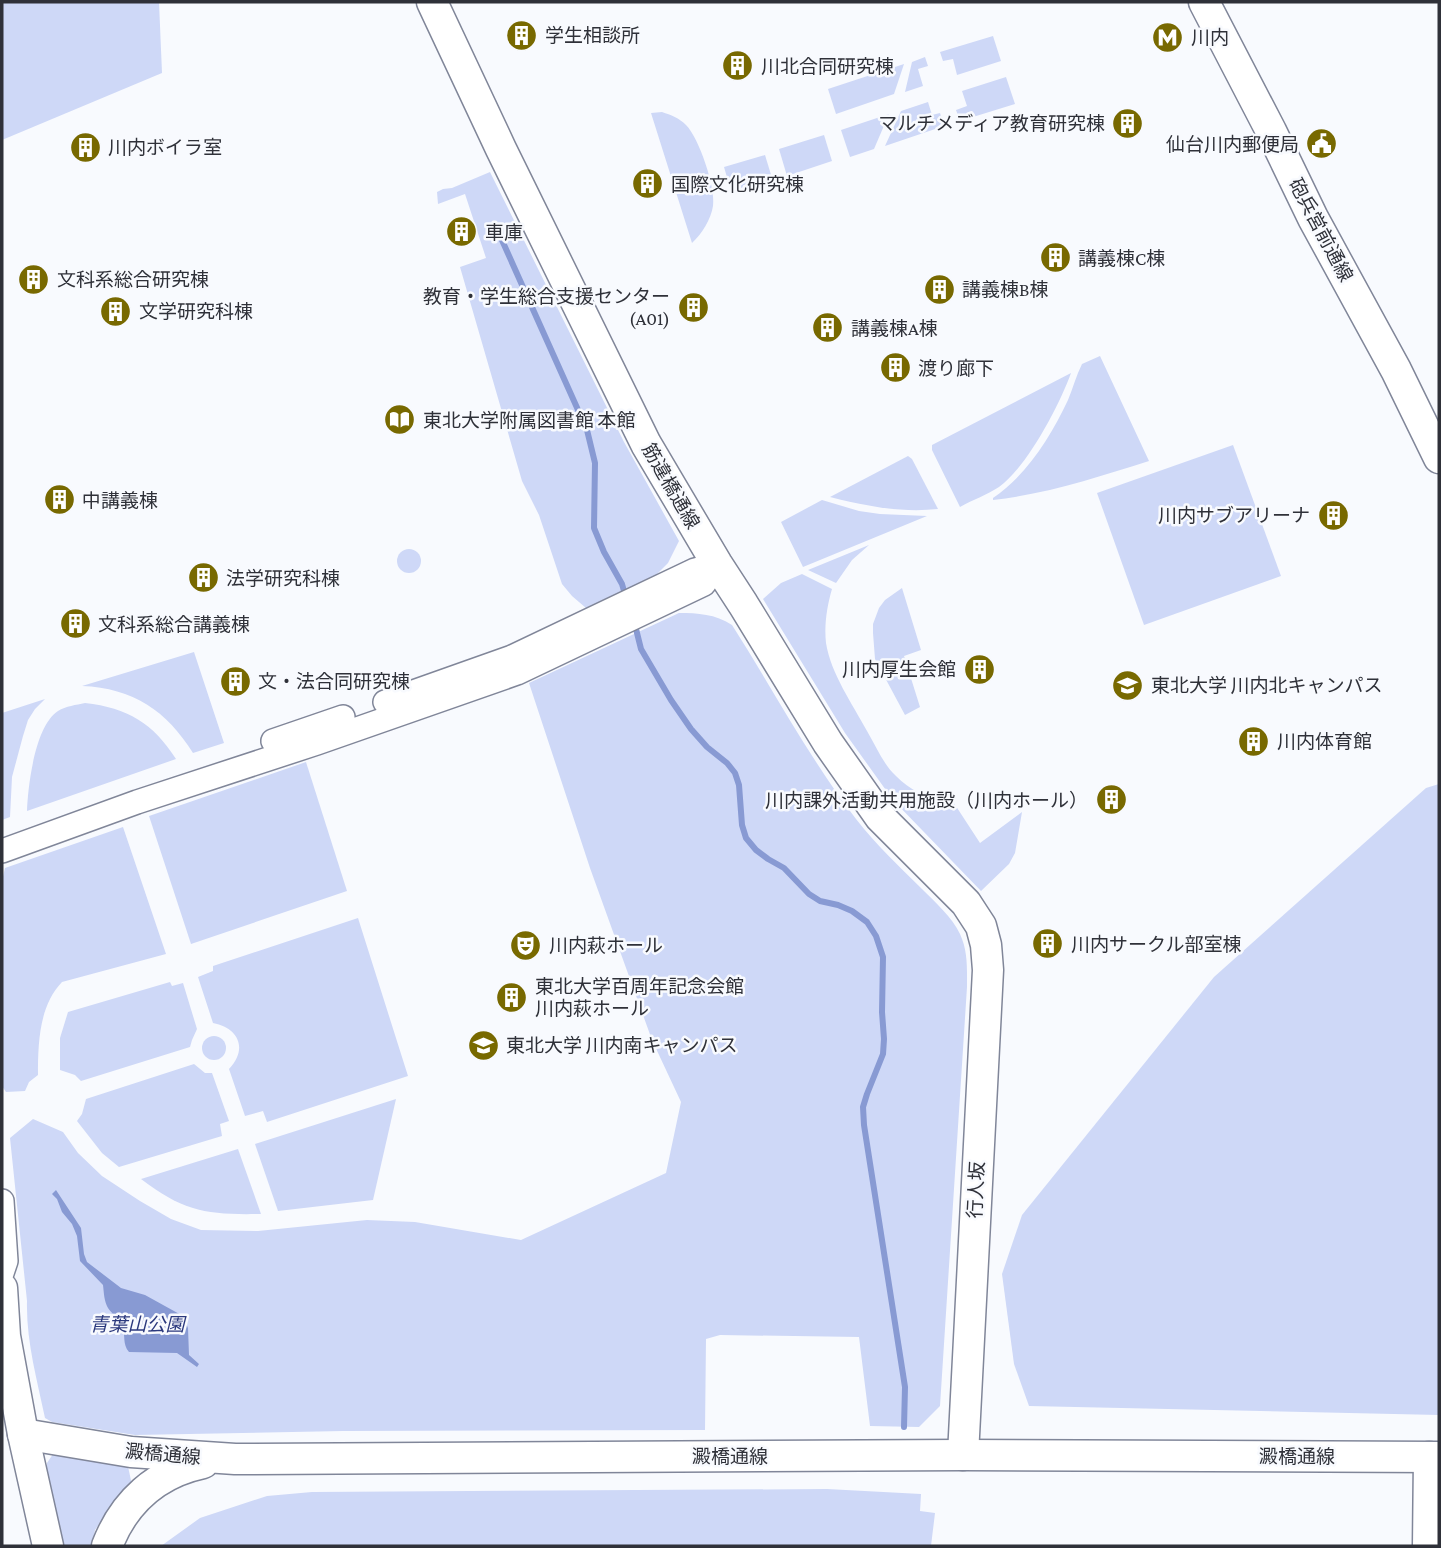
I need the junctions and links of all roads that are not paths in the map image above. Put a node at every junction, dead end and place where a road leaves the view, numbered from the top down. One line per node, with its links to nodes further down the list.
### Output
1 (432, 2): 4 (street, 筋違橋通線)
2 (1204, 2): 3 (street, 砲兵営前通線)
3 (1439, 458)
4 (717, 564): 5 (street); 6 (street); 7 (street, 筋違橋通線)
5 (2, 835)
6 (2, 851)
7 (981, 926): 12 (street, 行人坂)
8 (2, 1201): 9 (street)
9 (2, 1273)
10 (2, 1308): 11 (street)
11 (23, 1434): 14 (street, 澱橋通線); 15 (street)
12 (963, 1455): 13 (street, 澱橋通線); 14 (street, 澱橋通線)
13 (1434, 1457): 17 (street)
14 (235, 1459): 16 (street)
15 (48, 1546)
16 (107, 1546)
17 (1429, 1546)

